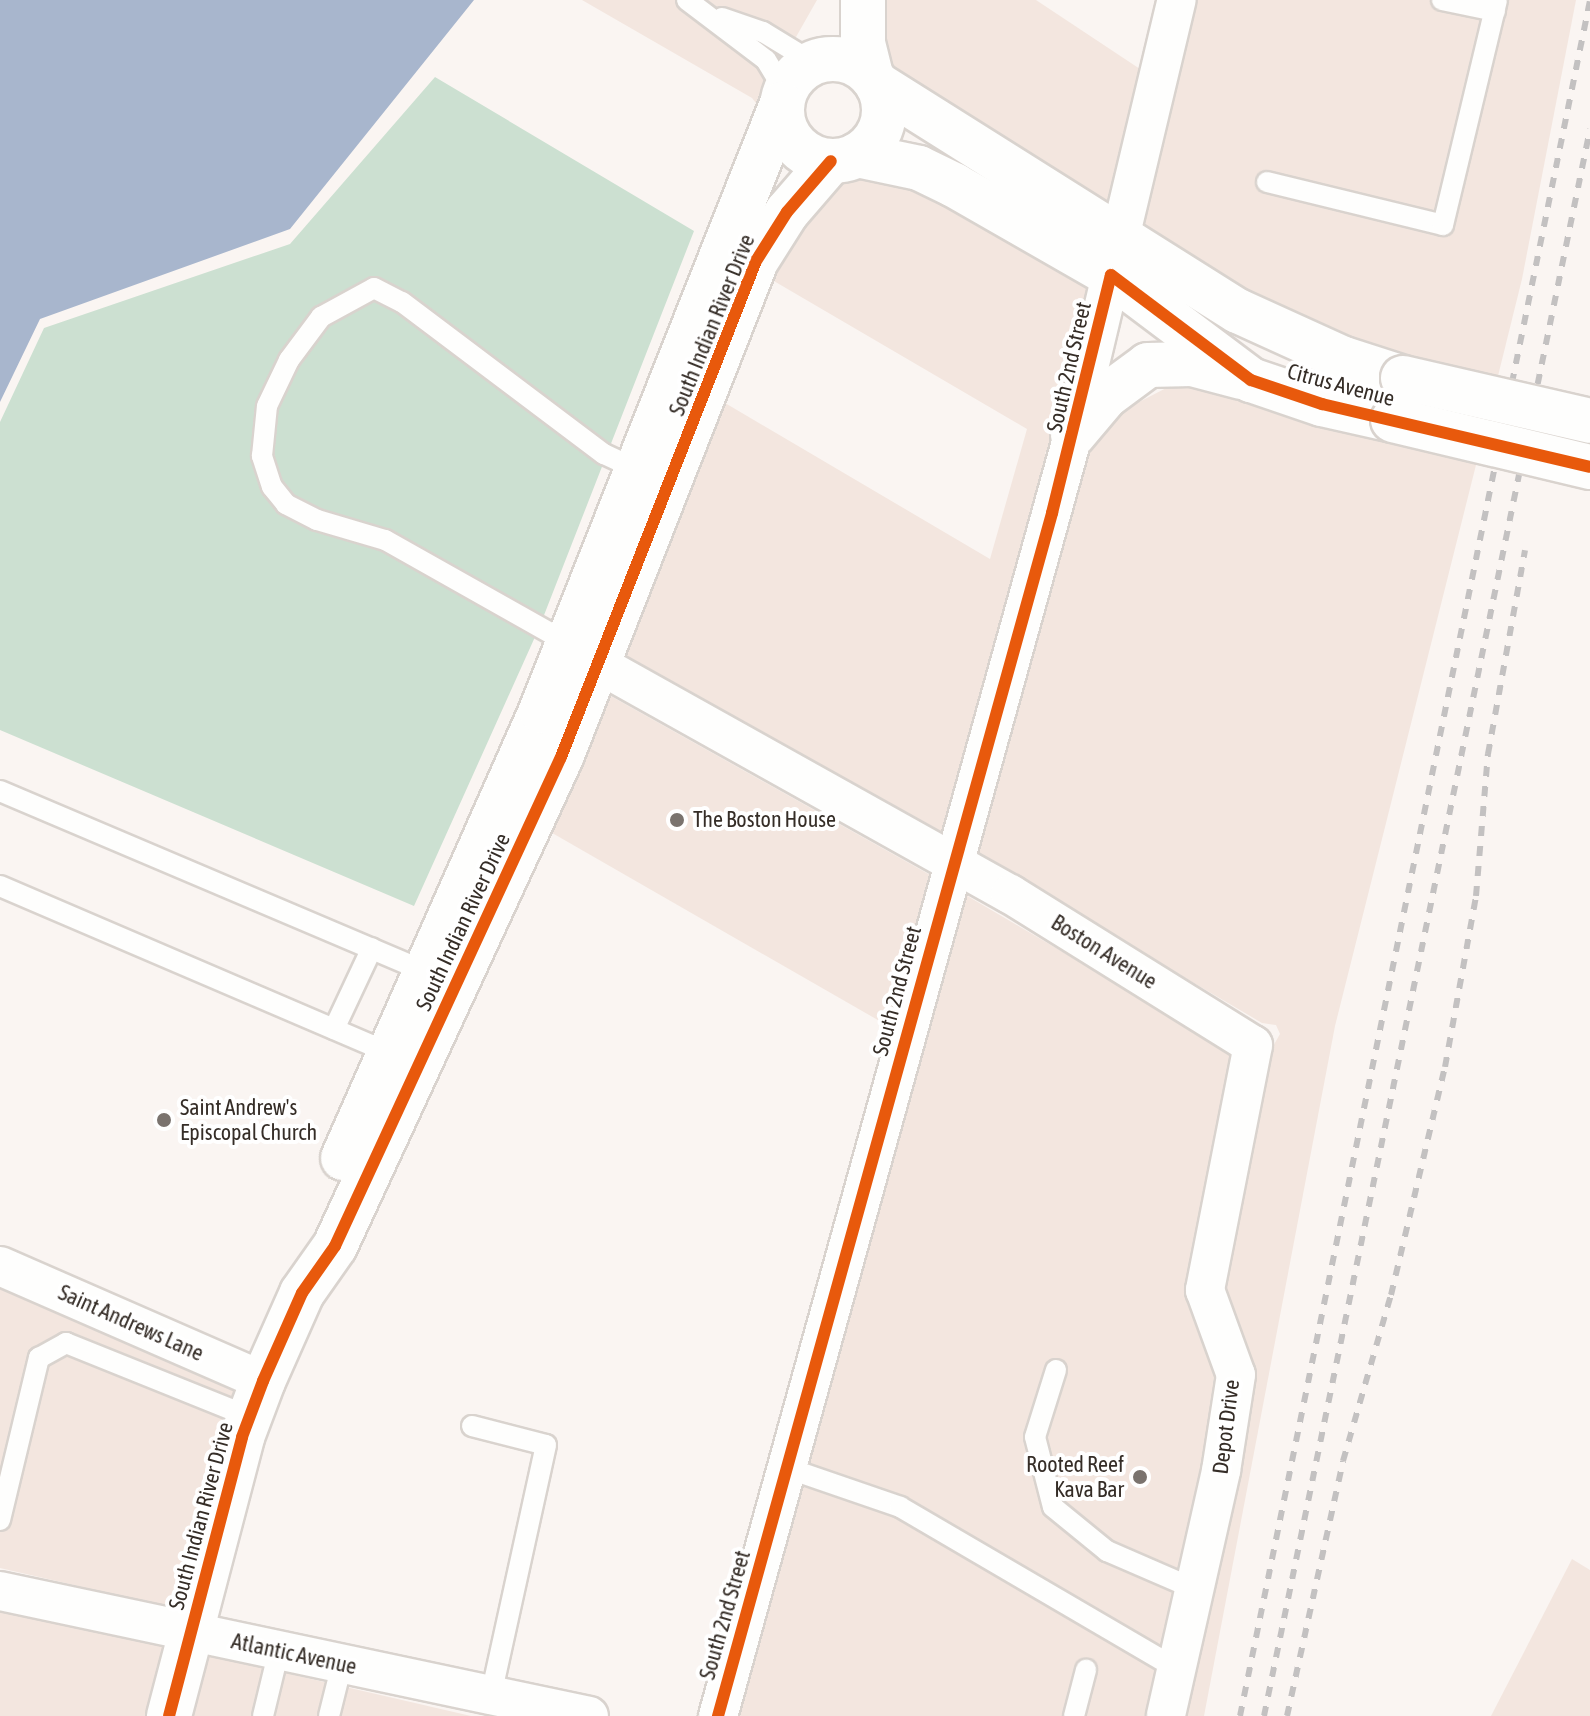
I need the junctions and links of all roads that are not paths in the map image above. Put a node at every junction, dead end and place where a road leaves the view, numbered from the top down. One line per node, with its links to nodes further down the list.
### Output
1 (687, 0): 7 (lane)
2 (840, 0): 9 (street, South Indian River Drive)
3 (863, 0): 8 (street)
4 (1442, 0): 6 (lane)
5 (1168, 4): 12 (street, South 2nd Street)
6 (1496, 6): 11 (lane)
7 (711, 14): 9 (lane); 9 (lane)
8 (874, 80): 9 (street); 10 (street); 12 (street, Citrus Avenue)
9 (794, 86): 10 (street); 17 (street, South Indian River Drive)
10 (844, 158): 12 (street, Citrus Avenue); 18 (street, South Indian River Drive)
11 (1267, 182)
12 (1116, 256): 13 (street, Citrus Avenue); 14 (street, Citrus Avenue, bridge); 15 (street, South 2nd Street)
13 (1251, 380): 15 (street); 16 (street, Citrus Avenue, bridge)
14 (1590, 421)
15 (1073, 435): 20 (street, South 2nd Street)
16 (1590, 467)
17 (636, 469): 18 (street, South Indian River Drive); 18 (lane)
18 (584, 654): 20 (street, Boston Avenue); 23 (street, South Indian River Drive); 28 (street, South Indian River Drive)
19 (0, 791): 22 (lane)
20 (953, 863): 25 (street, Boston Avenue); 32 (street, South 2nd Street)
21 (0, 886): 24 (lane)
22 (372, 948): 23 (lane); 24 (lane)
23 (425, 971): 26 (street, South Indian River Drive)
24 (334, 1029): 26 (lane)
25 (1253, 1045): 34 (street, Depot Drive)
26 (389, 1053): 28 (street, South Indian River Drive)
27 (0, 1266): 30 (street, Saint Andrews Lane)
28 (302, 1293): 30 (street, South Indian River Drive)
29 (1056, 1370): 34 (lane)
30 (256, 1399): 33 (lane); 36 (street, South Indian River Drive)
31 (472, 1426): 41 (lane)
32 (787, 1468): 39 (lane); 46 (street, South 2nd Street)
33 (0, 1520)
34 (1195, 1589): 39 (street, Depot Drive)
35 (0, 1591): 36 (street, Atlantic Avenue)
36 (191, 1632): 37 (street, Atlantic Avenue); 42 (street, South Indian River Drive)
37 (279, 1650): 38 (street, Atlantic Avenue); 43 (lane)
38 (342, 1664): 41 (street, Atlantic Avenue); 44 (lane)
39 (1177, 1669): 48 (street, Depot Drive)
40 (1086, 1670): 47 (lane)
41 (491, 1695): 45 (street, Atlantic Avenue)
42 (169, 1716)
43 (263, 1716)
44 (329, 1716)
45 (589, 1716)
46 (718, 1716)
47 (1074, 1716)
48 (1166, 1716)

